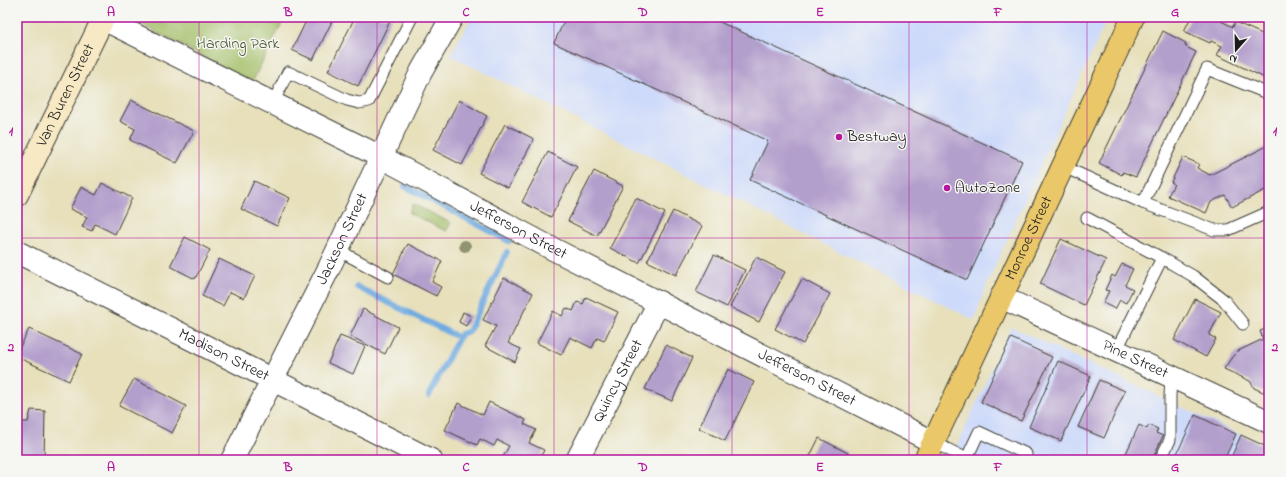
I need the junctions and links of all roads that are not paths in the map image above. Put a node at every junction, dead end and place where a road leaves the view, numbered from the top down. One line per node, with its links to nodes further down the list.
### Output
1 (412, 17): 6 (lane)
2 (452, 17): 7 (street, Jackson Street)
3 (1133, 17): 8 (main road, Monroe Street)
4 (103, 18): 6 (street, Jefferson Street); 9 (street, Van Buren Street)
5 (1269, 94): 10 (lane)
6 (273, 103): 7 (street, Jefferson Street)
7 (381, 157): 13 (street, Jackson Street); 18 (street, Jefferson Street)
8 (1062, 166): 10 (lane); 17 (main road, Monroe Street)
9 (17, 195)
10 (1143, 203): 11 (lane)
11 (1269, 212)
12 (1087, 218): 15 (lane)
13 (338, 250): 16 (lane); 22 (street, Jackson Street)
14 (17, 252): 22 (street, Madison Street)
15 (1162, 258): 19 (lane); 20 (lane)
16 (388, 277)
17 (1000, 297): 20 (street, Pine Street); 24 (main road, Monroe Street)
18 (659, 302): 24 (street, Jefferson Street); 28 (street, Quincy Street)
19 (1243, 324)
20 (1116, 351): 21 (street, Pine Street)
21 (1171, 376): 23 (street, Pine Street); 30 (lane)
22 (274, 380): 26 (street, Jackson Street); 27 (street, Madison Street)
23 (1269, 422)
24 (929, 451): 25 (lane)
25 (966, 459): 29 (lane)
26 (232, 460)
27 (430, 460)
28 (577, 460)
29 (1023, 460)
30 (1160, 460)

